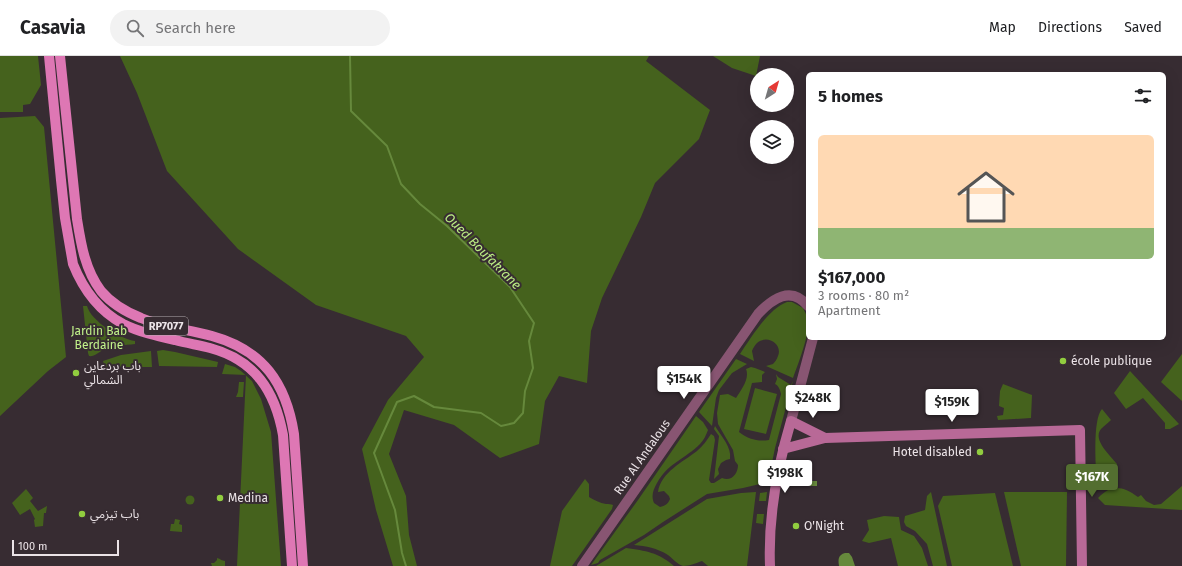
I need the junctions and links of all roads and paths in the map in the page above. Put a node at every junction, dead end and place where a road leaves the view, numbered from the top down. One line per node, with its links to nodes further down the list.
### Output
1 (49, 56): 3 (main road, RP7077)
2 (60, 56): 4 (main road, RP7077)
3 (84, 287): 4 (main road); 7 (main road, RP7077)
4 (101, 290): 6 (main road, RP7077)
5 (806, 304): 14 (street, Rue Al Andalous)
6 (152, 322): 7 (main road); 13 (main road, RP7077)
7 (158, 336): 12 (main road, RP7077)
8 (812, 340): 9 (street)
9 (791, 421): 10 (main road); 11 (main road)
10 (825, 438): 11 (main road); 16 (main road)
11 (783, 449): 15 (main road)
12 (292, 566)
13 (303, 566)
14 (582, 566)
15 (770, 566)
16 (1082, 566)

